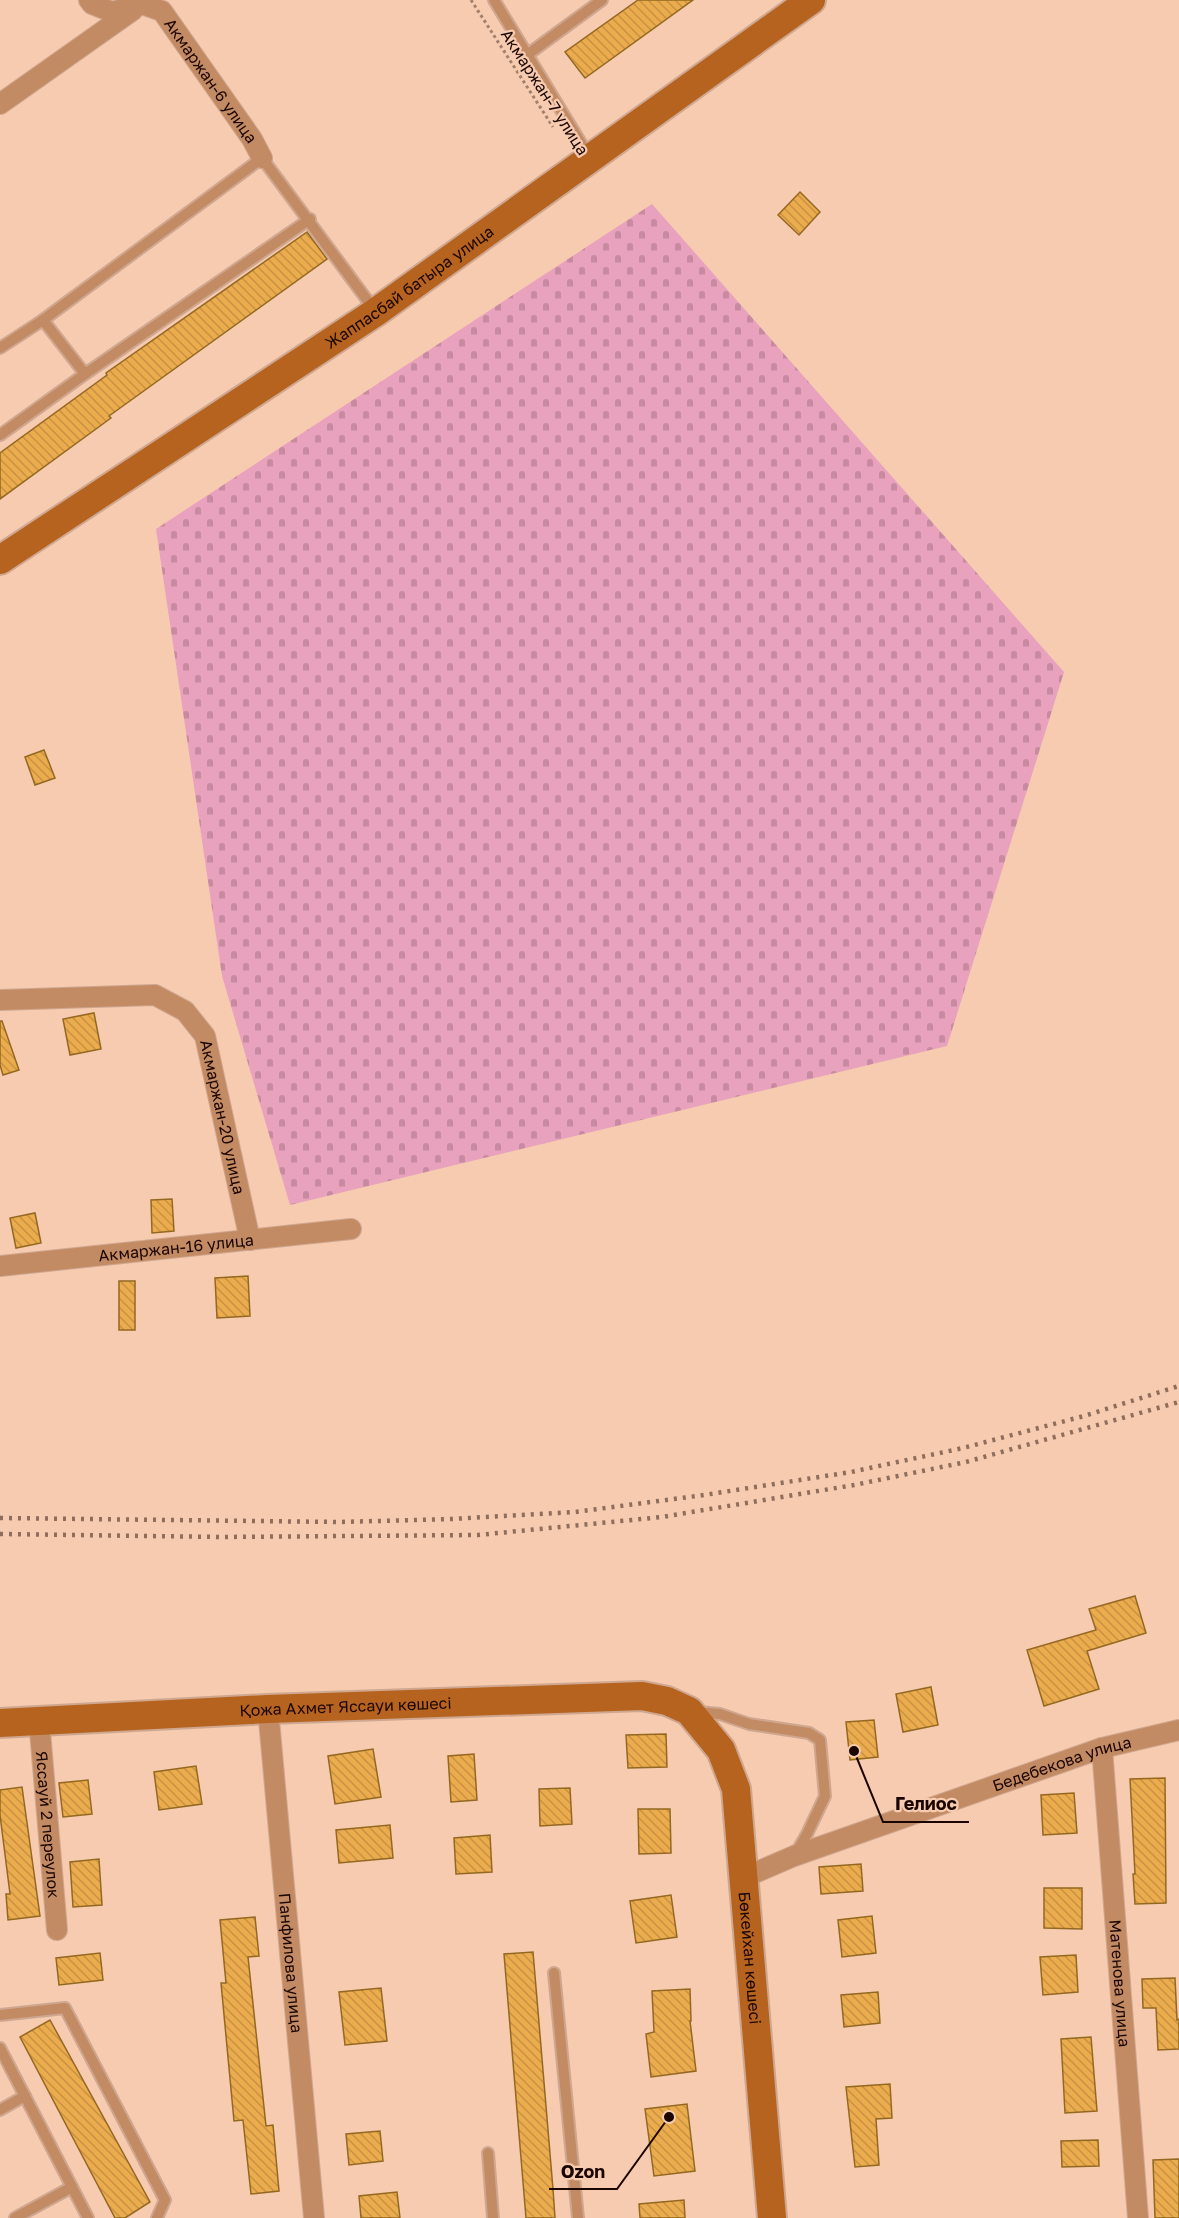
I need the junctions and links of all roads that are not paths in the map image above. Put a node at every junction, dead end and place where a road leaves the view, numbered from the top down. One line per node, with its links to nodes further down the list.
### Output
1 (89, 0): 5 (street)
2 (494, 0): 6 (lane)
3 (602, 0): 6 (lane)
4 (811, 0): 9 (street, Жаппасбай батыра улица)
5 (144, 2): 7 (street); 8 (street, Акмаржан-6 улица)
6 (527, 55): 9 (lane)
7 (0, 104)
8 (262, 158): 10 (lane); 12 (lane)
9 (590, 158): 11 (street, Жаппасбай батыра улица)
10 (310, 219): 11 (lane); 14 (lane)
11 (376, 312): 16 (street, Жаппасбай батыра улица)
12 (42, 320): 13 (lane); 14 (lane)
13 (0, 348)
14 (85, 374): 15 (lane)
15 (0, 435)
16 (0, 560)
17 (0, 1000): 19 (street, Акмаржан-20 улица)
18 (351, 1229): 19 (street, Акмаржан-16 улица)
19 (250, 1240): 20 (street, Акмаржан-16 улица)
20 (0, 1266)
21 (268, 1709): 22 (street, Қожа Ахмет Яссауи көшесі); 23 (street, Қожа Ахмет Яссауи көшесі); 40 (street, Панфилова улица)
22 (689, 1711): 27 (lane); 28 (street, Бөкейхан көшесі)
23 (39, 1720): 24 (street, Қожа Ахмет Яссауи көшесі); 29 (street, Яссауй 2 переулок)
24 (0, 1723)
25 (1179, 1730): 26 (street, Бедебекова улица)
26 (1102, 1748): 27 (street, Бедебекова улица); 44 (street, Матенова улица)
27 (794, 1856): 28 (street, Бедебекова улица)
28 (743, 1878): 43 (street, Бөкейхан көшесі)
29 (57, 1930)
30 (554, 1973): 42 (lane)
31 (0, 2015): 39 (lane)
32 (0, 2048): 33 (lane)
33 (25, 2096): 34 (lane); 36 (lane)
34 (0, 2110)
35 (488, 2153): 41 (lane)
36 (72, 2187): 37 (lane); 38 (lane)
37 (15, 2218)
38 (88, 2218)
39 (157, 2218)
40 (314, 2218)
41 (493, 2218)
42 (578, 2218)
43 (772, 2218)
44 (1138, 2218)

